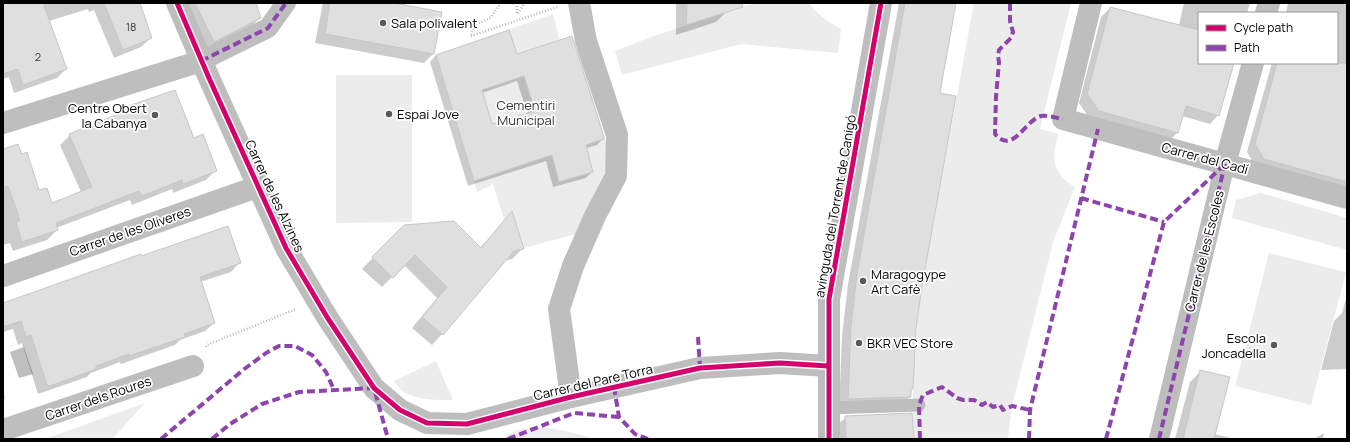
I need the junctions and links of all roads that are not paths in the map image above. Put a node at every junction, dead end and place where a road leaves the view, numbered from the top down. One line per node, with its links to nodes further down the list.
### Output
1 (177, 3): 6 (street, Carrer de les Alzines)
2 (286, 3): 6 (street)
3 (881, 3): 14 (street, avinguda del Torrent de Canigó)
4 (1091, 3): 9 (street, Carrer del Cadí)
5 (569, 5): 16 (street)
6 (201, 61): 8 (street); 10 (street, Carrer de les Alzines)
7 (1253, 64): 9 (street, Carrer de les Escoles)
8 (3, 123)
9 (1225, 164): 11 (street, Carrer del Cadí); 21 (street, Carrer de les Escoles)
10 (257, 187): 12 (street, Carrer de les Oliveres); 15 (street, Carrer de les Alzines)
11 (1347, 198)
12 (3, 276)
13 (193, 366): 19 (street, Carrer dels Roures)
14 (828, 366): 16 (street, Carrer del Pare Torra); 18 (street, avinguda del Torrent de Canigó)
15 (374, 388): 16 (street, Carrer del Pare Torra)
16 (571, 397)
17 (919, 405): 18 (lane)
18 (828, 408): 20 (street, avinguda del Torrent de Canigó)
19 (3, 430)
20 (829, 439)
21 (1159, 439)

